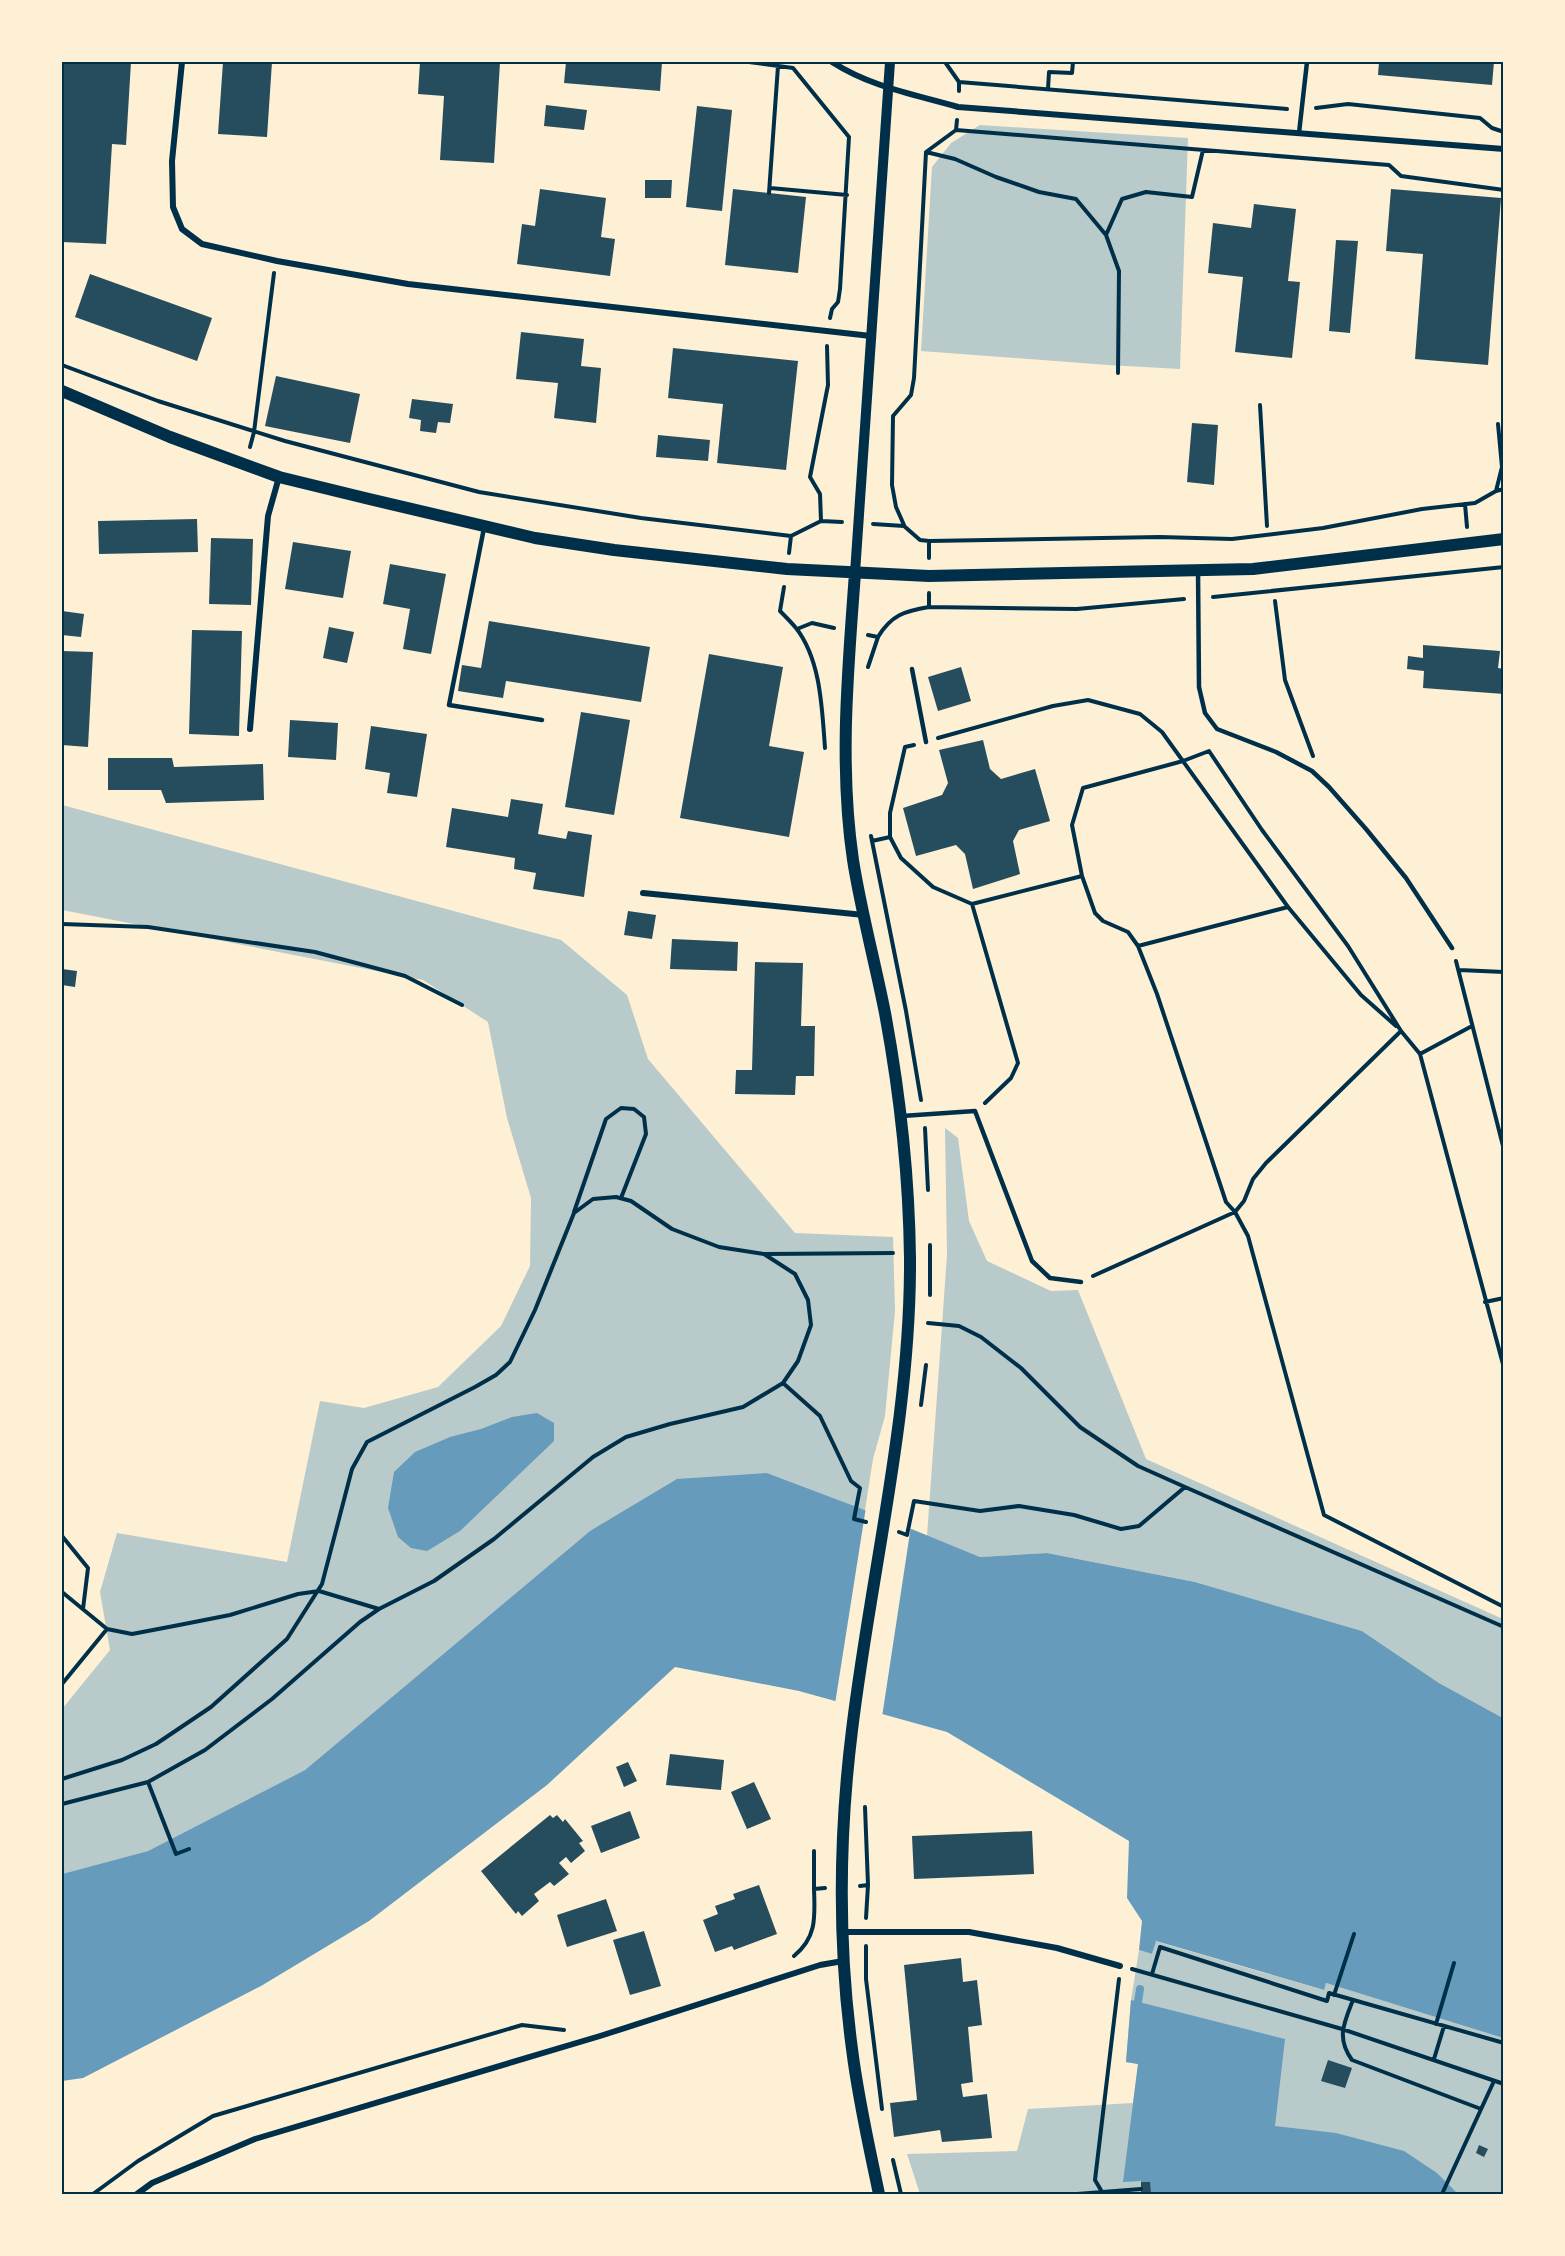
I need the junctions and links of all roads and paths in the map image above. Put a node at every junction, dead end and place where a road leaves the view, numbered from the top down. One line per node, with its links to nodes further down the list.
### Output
1 (182, 62): 23 (street)
2 (749, 62): 8 (path)
3 (832, 62): 10 (street)
4 (890, 62): 10 (street)
5 (945, 62): 9 (path)
6 (1073, 62): 11 (path)
7 (1306, 62): 13 (lane)
8 (778, 66): 21 (path); 21 (path)
9 (959, 82): 11 (path); 12 (path)
10 (887, 87): 12 (street); 25 (street)
11 (1048, 89): 13 (path)
12 (958, 106): 14 (path); 16 (street)
13 (1302, 110): 15 (path); 16 (lane)
14 (956, 130): 18 (path); 19 (path)
15 (1503, 132)
16 (1299, 133): 17 (street)
17 (1503, 149)
18 (1203, 150): 20 (path); 22 (path)
19 (926, 152): 22 (path); 38 (path)
20 (1503, 190)
21 (847, 195): 24 (path)
22 (1106, 236): 27 (path)
23 (277, 261): 24 (street); 31 (path)
24 (828, 331): 25 (street); 35 (path)
25 (871, 336): 36 (street)
26 (62, 365): 31 (path)
27 (1118, 373)
28 (62, 391): 32 (main road)
29 (1260, 405): 39 (path)
30 (1498, 424): 34 (path)
31 (254, 432): 35 (path)
32 (279, 477): 37 (main road); 51 (street)
33 (1503, 489): 34 (path)
34 (1497, 491): 38 (path)
35 (820, 521): 36 (path)
36 (859, 522): 38 (path); 43 (street)
37 (485, 526): 43 (main road); 50 (lane)
38 (904, 526)
39 (1267, 526)
40 (1503, 539): 42 (main road)
41 (1503, 567): 44 (path)
42 (1198, 570): 43 (main road); 44 (lane)
43 (855, 573): 61 (main road)
44 (1198, 598): 46 (path); 64 (lane)
45 (1275, 601): 54 (path)
46 (929, 607)
47 (780, 611): 48 (path)
48 (797, 629)
49 (912, 669): 52 (lane)
50 (542, 720)
51 (250, 729)
52 (926, 742): 53 (path); 55 (path)
53 (1183, 761): 57 (path); 60 (path); 68 (path)
54 (1315, 765)
55 (890, 837): 56 (path); 59 (path)
56 (872, 841)
57 (1082, 876): 59 (path); 63 (path)
58 (643, 893): 61 (street)
59 (972, 904): 70 (path)
60 (1288, 908): 63 (path); 68 (path)
61 (864, 915): 71 (main road)
62 (62, 924): 66 (path)
63 (1138, 946): 74 (path)
64 (1452, 948)
65 (1503, 972): 67 (path)
66 (462, 1005)
67 (1472, 1026): 69 (path); 72 (path)
68 (1401, 1031): 69 (path); 74 (path)
69 (1420, 1054): 80 (path)
70 (975, 1111): 71 (lane); 78 (lane)
71 (902, 1116): 77 (main road)
72 (1503, 1149)
73 (621, 1198): 75 (path); 75 (path); 76 (path)
74 (1235, 1212): 78 (path); 90 (path)
75 (574, 1213): 88 (path)
76 (765, 1254): 77 (path); 83 (path)
77 (910, 1254): 103 (main road)
78 (1081, 1282)
79 (1503, 1298): 80 (path)
80 (1485, 1302): 82 (path)
81 (928, 1323): 84 (path)
82 (1503, 1368)
83 (783, 1383): 85 (path); 91 (path)
84 (1185, 1487): 86 (path); 93 (path)
85 (860, 1488)
86 (914, 1501)
87 (62, 1536): 92 (path)
88 (319, 1591): 91 (path); 94 (path); 96 (path)
89 (62, 1592): 92 (path)
90 (1503, 1607)
91 (379, 1609): 97 (path)
92 (83, 1610): 94 (path)
93 (1503, 1627)
94 (106, 1629): 95 (path)
95 (62, 1684)
96 (62, 1779)
97 (148, 1782): 99 (path); 100 (path)
98 (865, 1801): 102 (path)
99 (62, 1804)
100 (189, 1849)
101 (814, 1851): 104 (path)
102 (868, 1885): 103 (path); 106 (path)
103 (842, 1887): 104 (path); 105 (main road)
104 (814, 1889): 108 (path)
105 (843, 1932): 106 (street); 109 (main road)
106 (866, 1932): 111 (street); 124 (path)
107 (1354, 1934): 113 (path)
108 (784, 1959)
109 (843, 1960): 129 (street); 130 (main road)
110 (1454, 1963): 115 (path)
111 (1120, 1966): 112 (path); 127 (path)
112 (1152, 1974): 113 (path); 117 (path)
113 (1334, 1995): 114 (path)
114 (1353, 2000): 115 (path); 117 (path)
115 (1436, 2024): 116 (path)
116 (1444, 2026): 119 (path); 120 (path)
117 (1342, 2029): 120 (path); 123 (path)
118 (572, 2031): 128 (path)
119 (1503, 2043)
120 (1434, 2059): 121 (path)
121 (1494, 2081): 122 (path); 123 (path)
122 (1503, 2084)
123 (1481, 2109): 133 (path)
124 (883, 2114)
125 (893, 2160): 131 (path)
126 (1141, 2189): 127 (path)
127 (1102, 2193): 132 (path)
128 (93, 2194)
129 (137, 2194)
130 (879, 2194)
131 (901, 2194)
132 (1077, 2194)
133 (1442, 2194)

